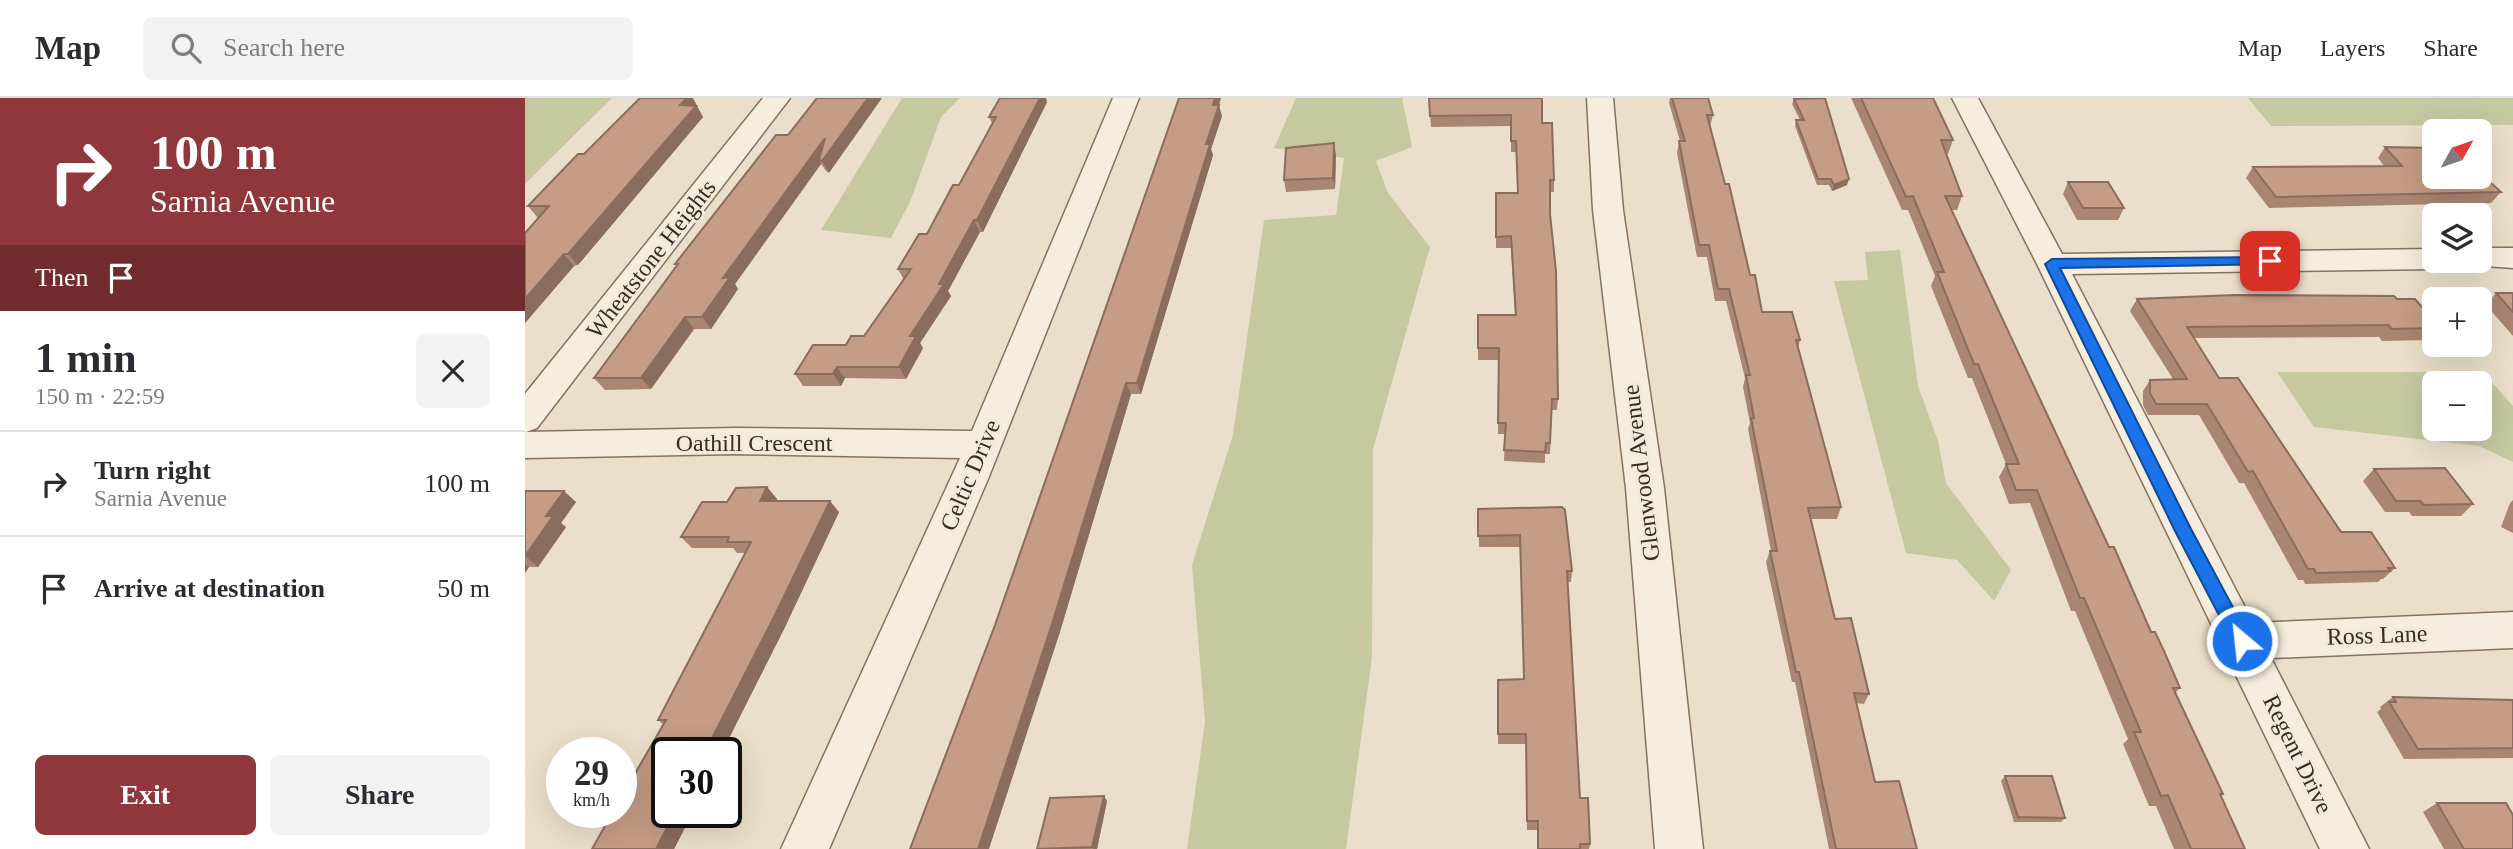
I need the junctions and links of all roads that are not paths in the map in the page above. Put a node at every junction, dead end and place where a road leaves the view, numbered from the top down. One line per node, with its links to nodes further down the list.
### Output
1 (777, 98): 9 (street, Wheatstone Heights)
2 (1126, 98): 11 (street, Celtic Drive)
3 (1600, 98): 15 (street, Glenwood Avenue)
4 (1965, 98): 8 (street, Regent Drive)
5 (2492, 258): 6 (street)
6 (2513, 258)
7 (2422, 259): 8 (street)
8 (2052, 264): 13 (street, Regent Drive)
9 (525, 419)
10 (525, 445): 11 (street, Oathill Crescent)
11 (982, 445): 14 (street, Celtic Drive)
12 (2513, 630): 13 (street, Ross Lane)
13 (2242, 641): 16 (street, Regent Drive)
14 (805, 849)
15 (1679, 849)
16 (2345, 849)

